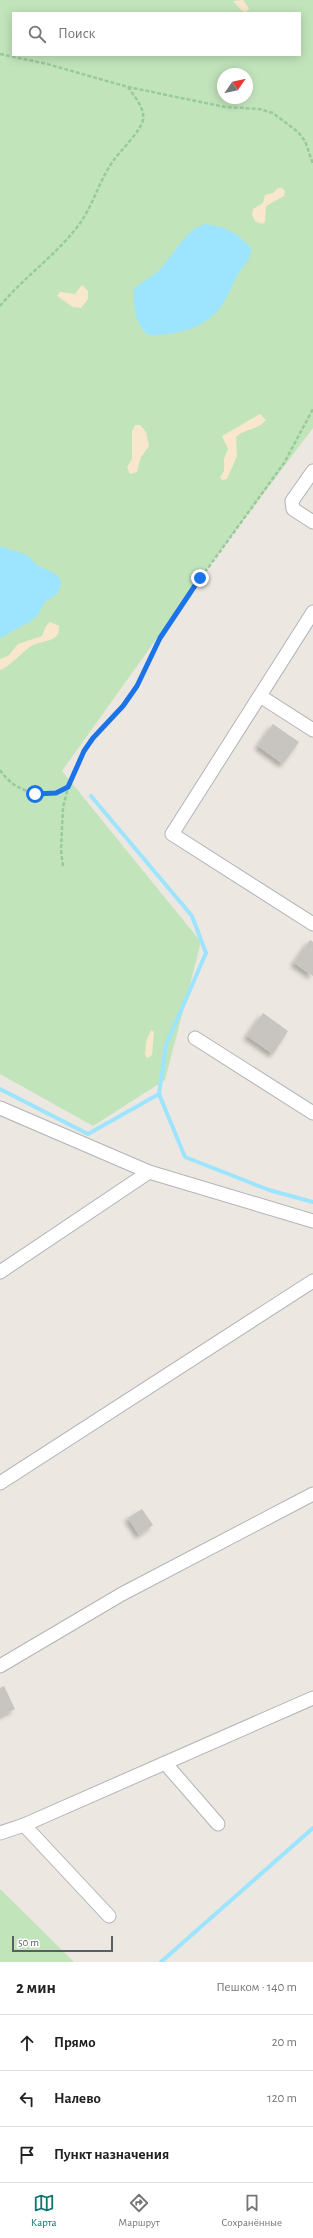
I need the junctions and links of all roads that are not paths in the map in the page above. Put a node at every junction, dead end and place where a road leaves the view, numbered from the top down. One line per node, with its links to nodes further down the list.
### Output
1 (313, 470): 2 (street)
2 (313, 522)
3 (313, 612): 4 (street)
4 (260, 696): 5 (street); 6 (street)
5 (313, 730)
6 (313, 924)
7 (195, 1038): 9 (street)
8 (0, 1108): 10 (street)
9 (313, 1113)
10 (150, 1172): 11 (street); 12 (street)
11 (313, 1221)
12 (0, 1272)
13 (313, 1281): 14 (street)
14 (0, 1483)
15 (313, 1494): 16 (street)
16 (0, 1666)
17 (313, 1698): 18 (street)
18 (165, 1763): 19 (street); 20 (street)
19 (218, 1824)
20 (24, 1825): 21 (street); 22 (street)
21 (0, 1833)
22 (109, 1916)

